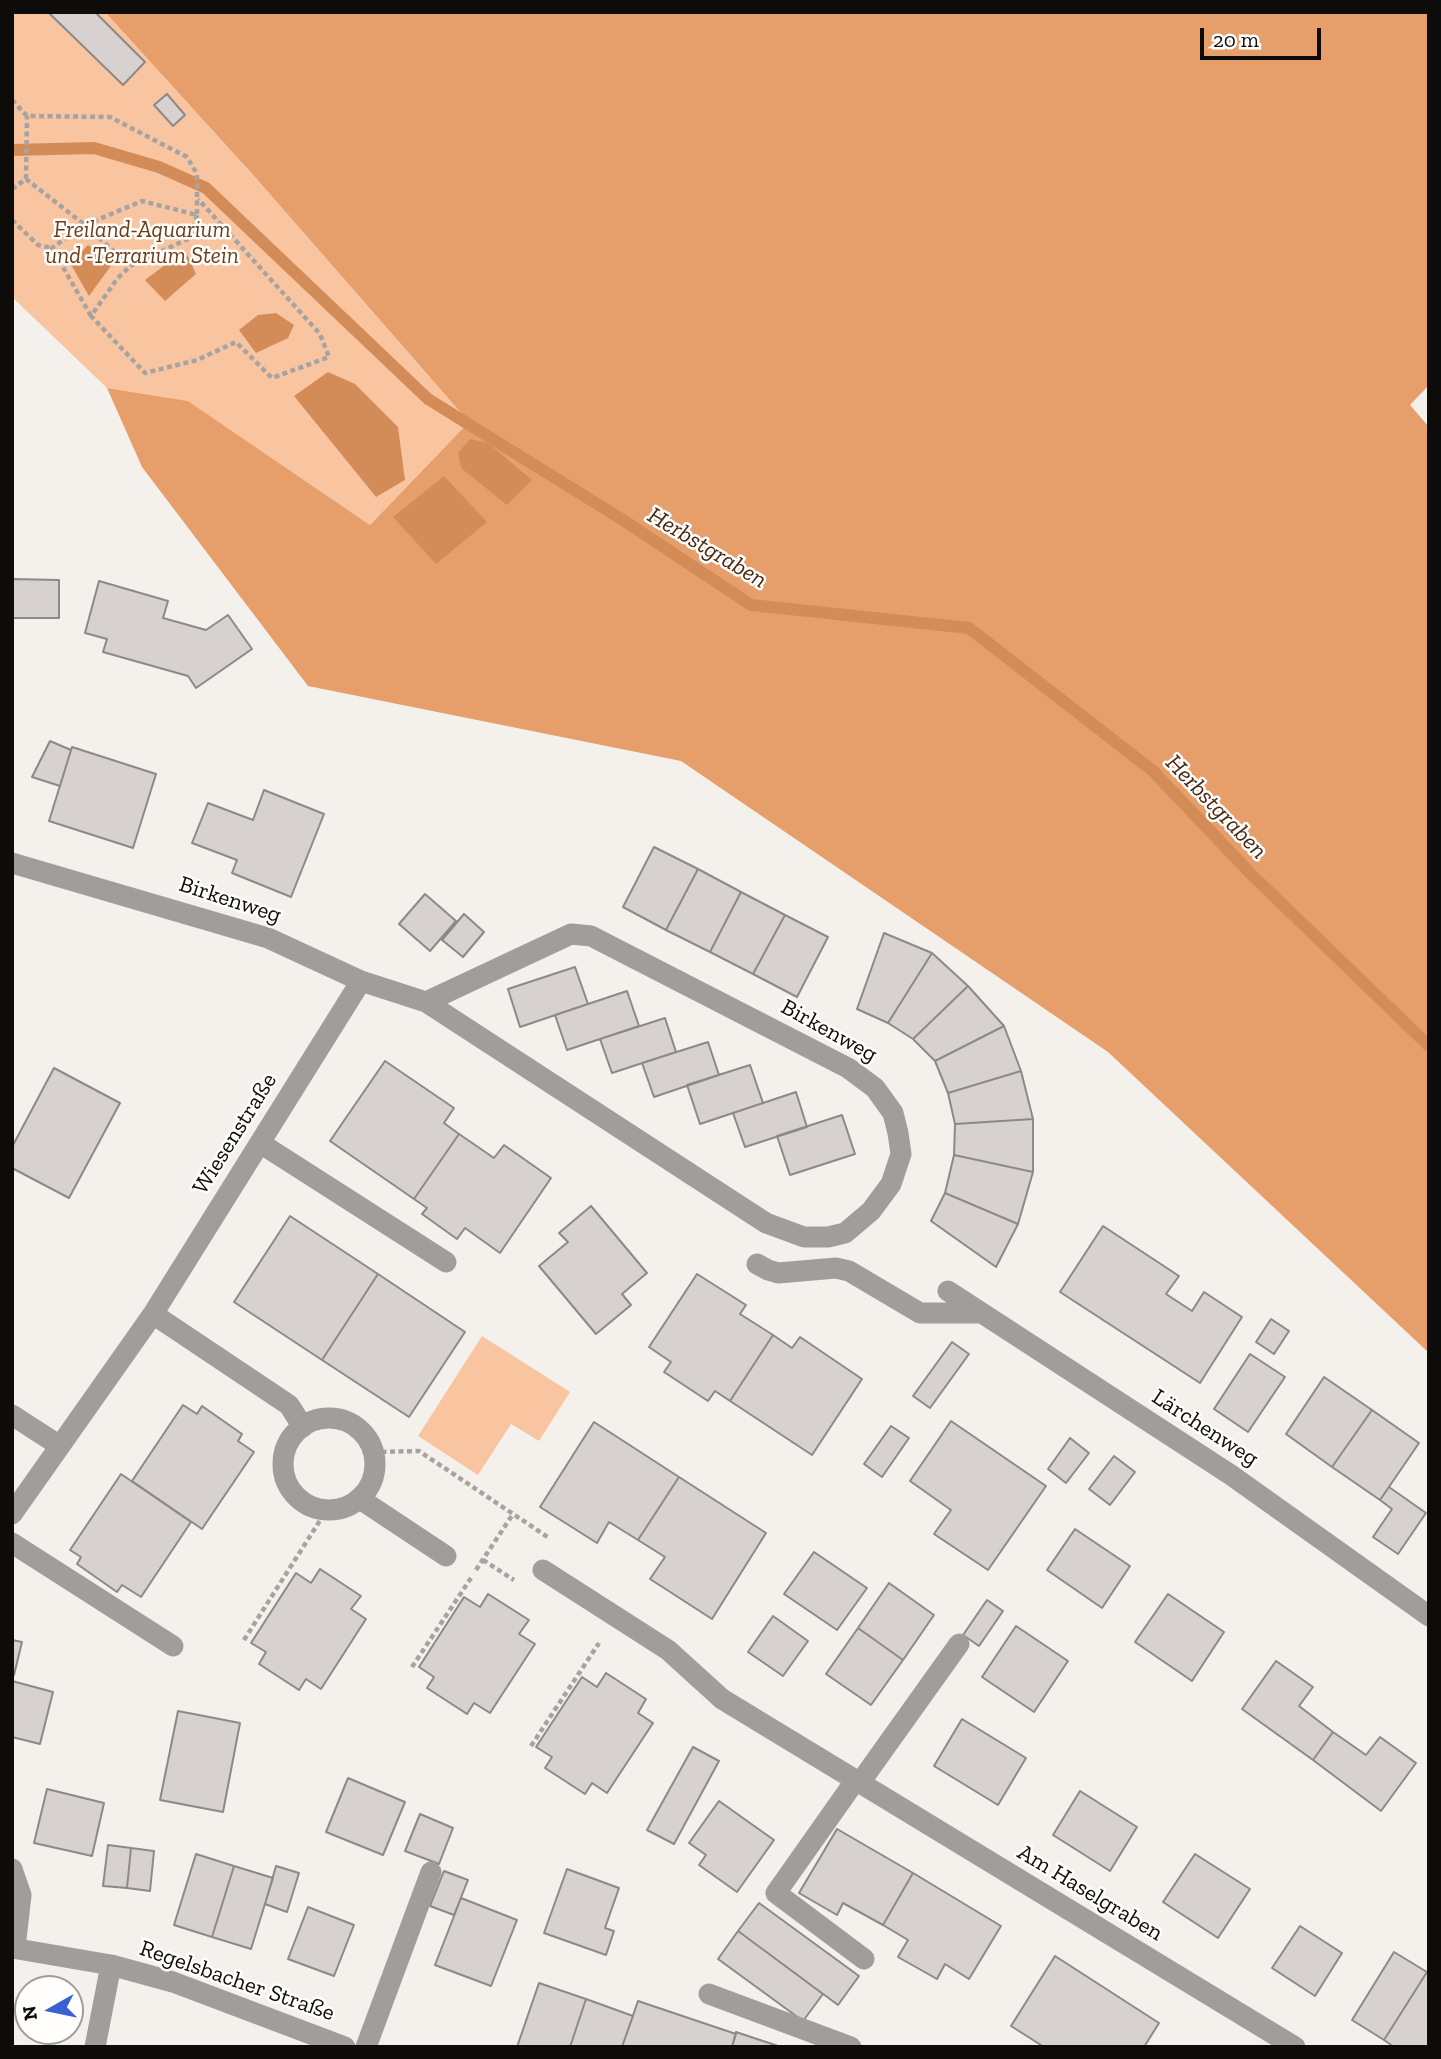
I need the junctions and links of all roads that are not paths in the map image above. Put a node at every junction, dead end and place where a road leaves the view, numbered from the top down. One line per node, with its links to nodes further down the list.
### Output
1 (12, 863): 2 (street, Birkenweg)
2 (361, 981): 3 (street, Birkenweg); 4 (street, Wiesenstraße)
3 (426, 1002): 3 (street, Birkenweg)
4 (260, 1143): 5 (street); 9 (street, Wiesenstraße)
5 (446, 1262)
6 (757, 1264): 8 (street)
7 (948, 1291): 8 (street, Lärchenweg)
8 (982, 1313): 18 (street, Lärchenweg)
9 (153, 1314): 11 (street); 12 (street, Wiesenstraße)
10 (12, 1415): 12 (street)
11 (303, 1427): 13 (street); 13 (street)
12 (60, 1446): 14 (street, Wiesenstraße)
13 (360, 1499): 16 (street)
14 (12, 1514)
15 (12, 1543): 20 (street)
16 (446, 1556)
17 (543, 1570): 21 (street, Am Haselgraben)
18 (1429, 1616)
19 (959, 1644): 21 (street)
20 (173, 1646)
21 (857, 1782): 25 (street); 32 (street, Am Haselgraben)
22 (12, 1868): 24 (street)
23 (431, 1872): 30 (street)
24 (13, 1948): 26 (street, Regelsbacher Straße)
25 (864, 1959)
26 (111, 1965): 28 (street); 29 (street, Regelsbacher Straße)
27 (709, 1994): 31 (street)
28 (95, 2047)
29 (345, 2047)
30 (366, 2047)
31 (851, 2047)
32 (1295, 2047)

